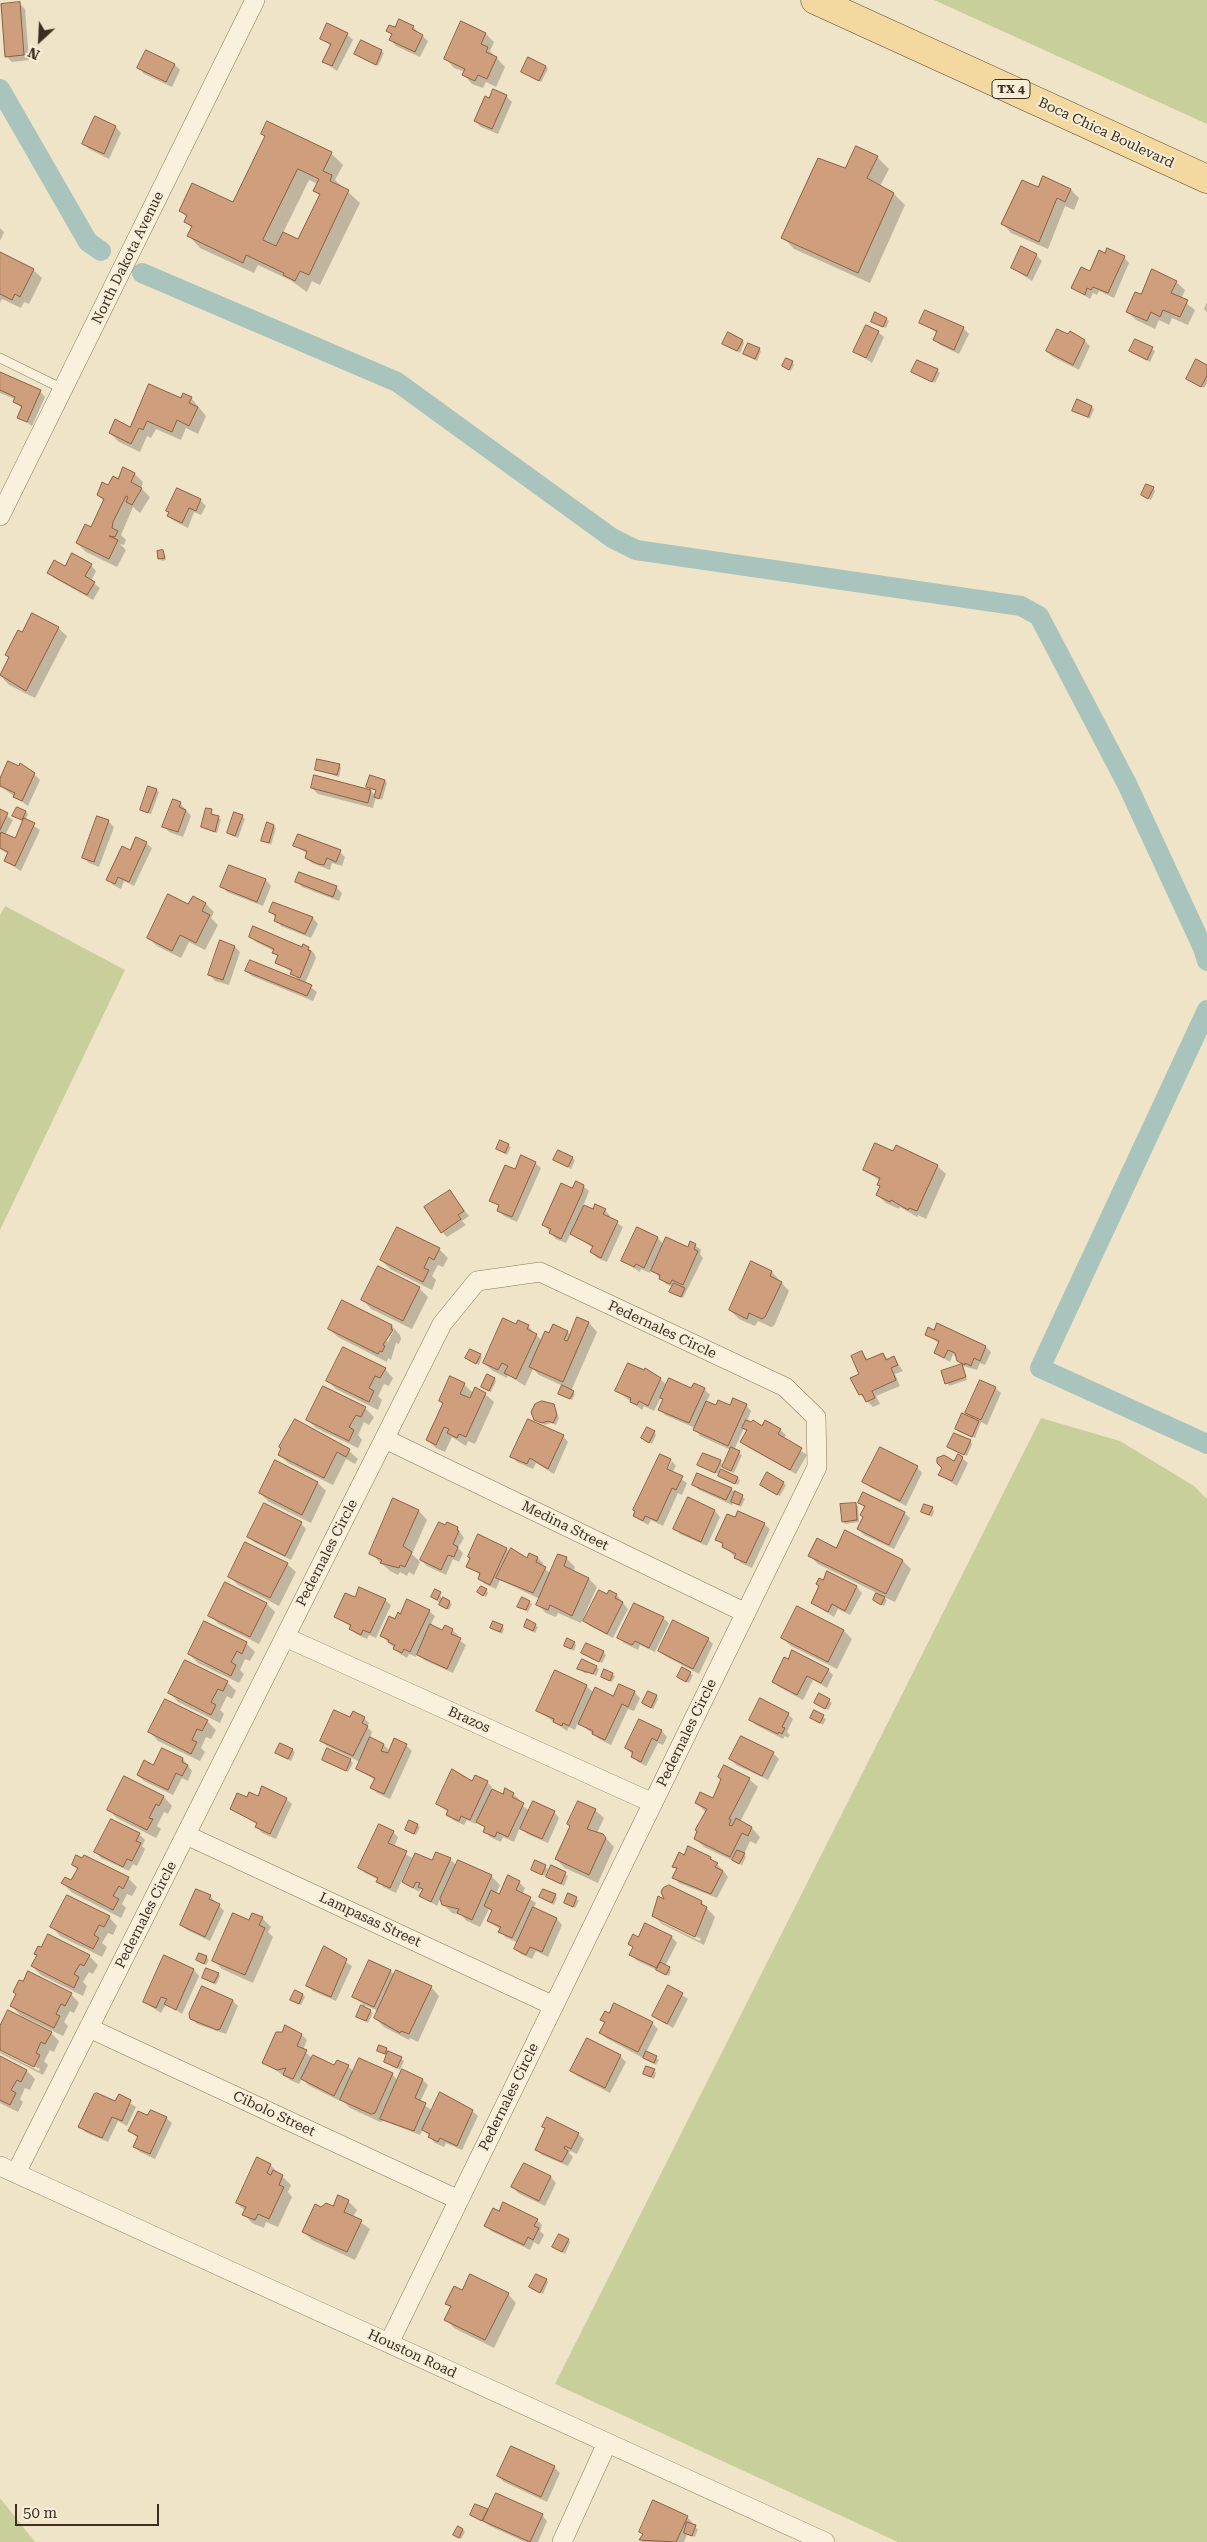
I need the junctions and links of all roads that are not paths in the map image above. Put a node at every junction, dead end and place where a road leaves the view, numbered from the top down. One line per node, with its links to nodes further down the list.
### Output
1 (255, 0): 5 (street, North Dakota Avenue)
2 (815, 0): 3 (main road, Boca Chica Boulevard / TX 4)
3 (1207, 179)
4 (0, 358): 5 (lane)
5 (63, 389): 6 (street, North Dakota Avenue)
6 (0, 516)
7 (385, 1439): 8 (street, Medina Street); 8 (street, Pedernales Circle); 9 (street, Pedernales Circle)
8 (746, 1613): 10 (street, Pedernales Circle)
9 (285, 1637): 10 (street, Brazos); 11 (street, Pedernales Circle)
10 (653, 1803): 12 (street, Pedernales Circle)
11 (186, 1834): 12 (street, Lampasas Street); 13 (street, Pedernales Circle)
12 (554, 2006): 15 (street, Pedernales Circle)
13 (89, 2028): 14 (street, Pedernales Circle); 15 (street, Cibolo Street)
14 (8, 2169): 16 (street, Houston Road)
15 (459, 2200): 16 (street, Pedernales Circle)
16 (389, 2343): 17 (street, Houston Road)
17 (608, 2443): 18 (street); 19 (street, Houston Road)
18 (562, 2542)
19 (825, 2542)

